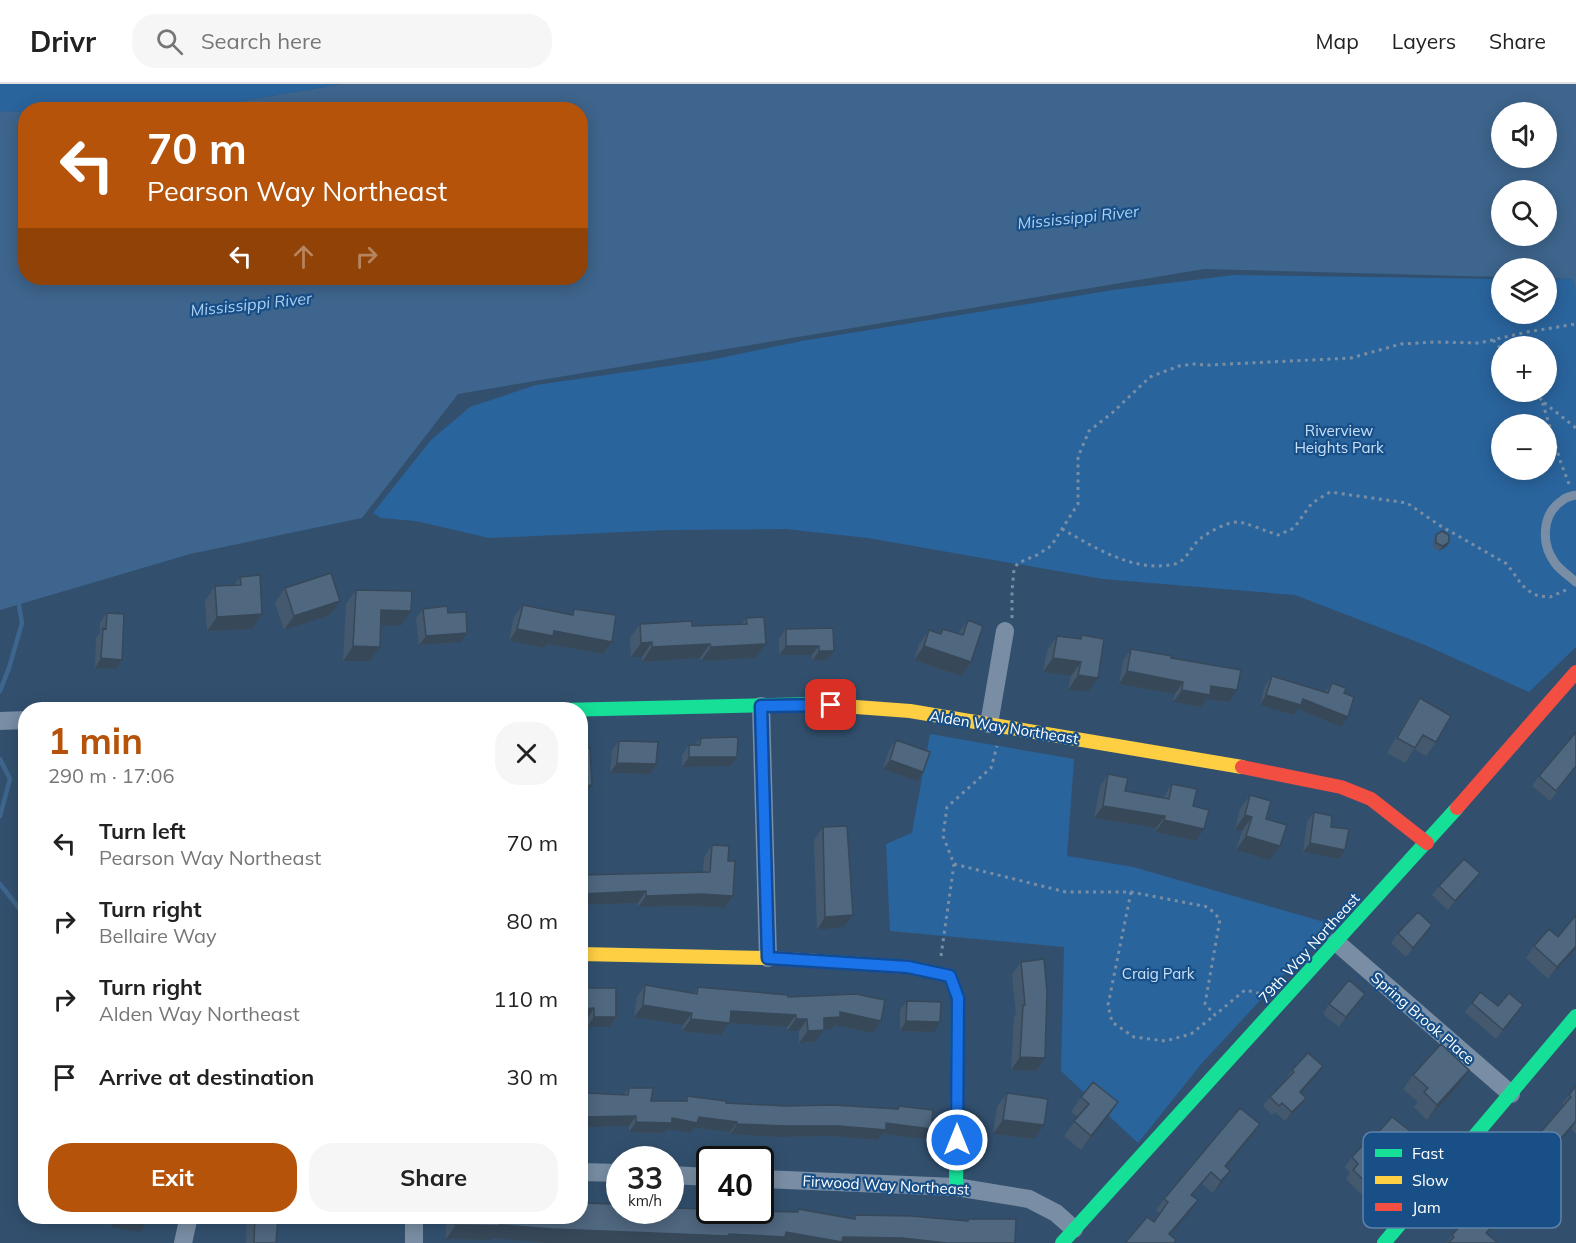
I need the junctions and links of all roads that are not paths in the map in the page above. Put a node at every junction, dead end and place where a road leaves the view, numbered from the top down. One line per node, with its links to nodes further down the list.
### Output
1 (1575, 495): 2 (lane)
2 (1576, 582)
3 (1005, 631): 9 (street)
4 (1576, 672): 10 (street, 79th Way Northeast)
5 (761, 706): 6 (street, Alden Way Northeast); 9 (street, Alden Way Northeast); 13 (street)
6 (588, 709)
7 (18, 720): 8 (street)
8 (0, 721)
9 (995, 726): 10 (street, Alden Way Northeast)
10 (1427, 843): 11 (street, 79th Way Northeast)
11 (1336, 942): 15 (street, Spring Brook Place); 24 (street, 79th Way Northeast)
12 (588, 954): 13 (street)
13 (768, 958): 20 (street)
14 (1576, 1016): 15 (street)
15 (1511, 1094): 16 (street)
16 (1479, 1132)
17 (588, 1172): 18 (street)
18 (606, 1173)
19 (774, 1180): 20 (street, Firwood Way Northeast)
20 (956, 1187): 24 (street, Firwood Way Northeast)
21 (187, 1224): 25 (street)
22 (414, 1224): 26 (street)
23 (1397, 1228): 28 (street)
24 (1074, 1229): 27 (street, 79th Way Northeast)
25 (183, 1243)
26 (414, 1243)
27 (1062, 1243)
28 (1384, 1243)

